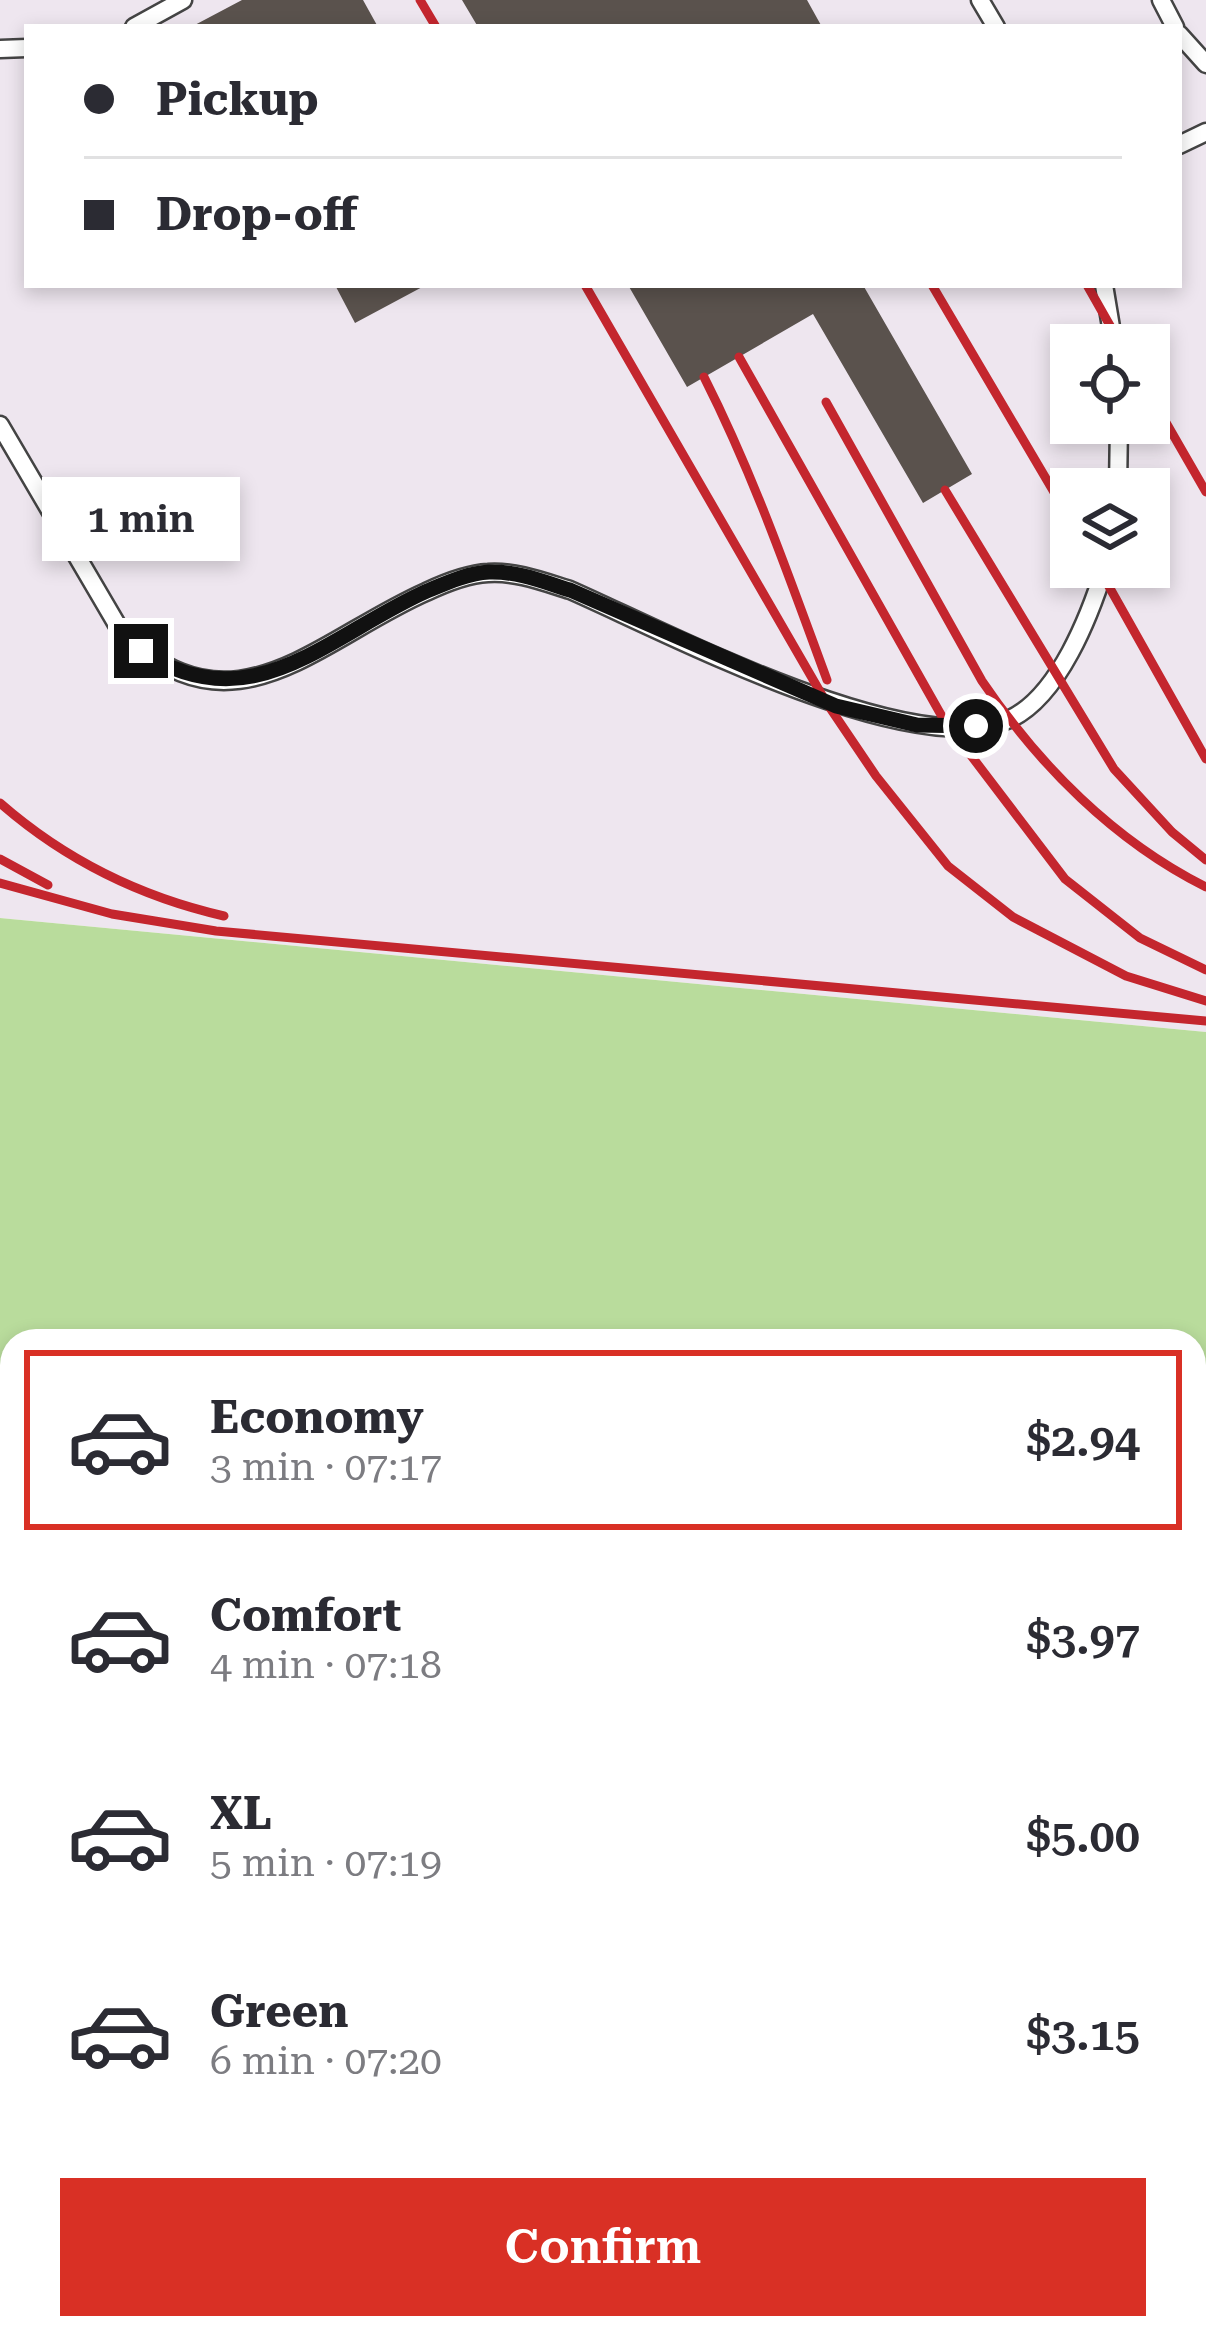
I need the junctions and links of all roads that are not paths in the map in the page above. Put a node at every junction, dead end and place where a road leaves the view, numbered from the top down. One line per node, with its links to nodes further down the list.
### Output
1 (183, 0): 2 (lane)
2 (139, 24)
3 (1182, 37): 4 (lane)
4 (1206, 64)
5 (1104, 288): 6 (lane)
6 (1110, 324)
7 (0, 425): 8 (lane)
8 (1096, 588)

